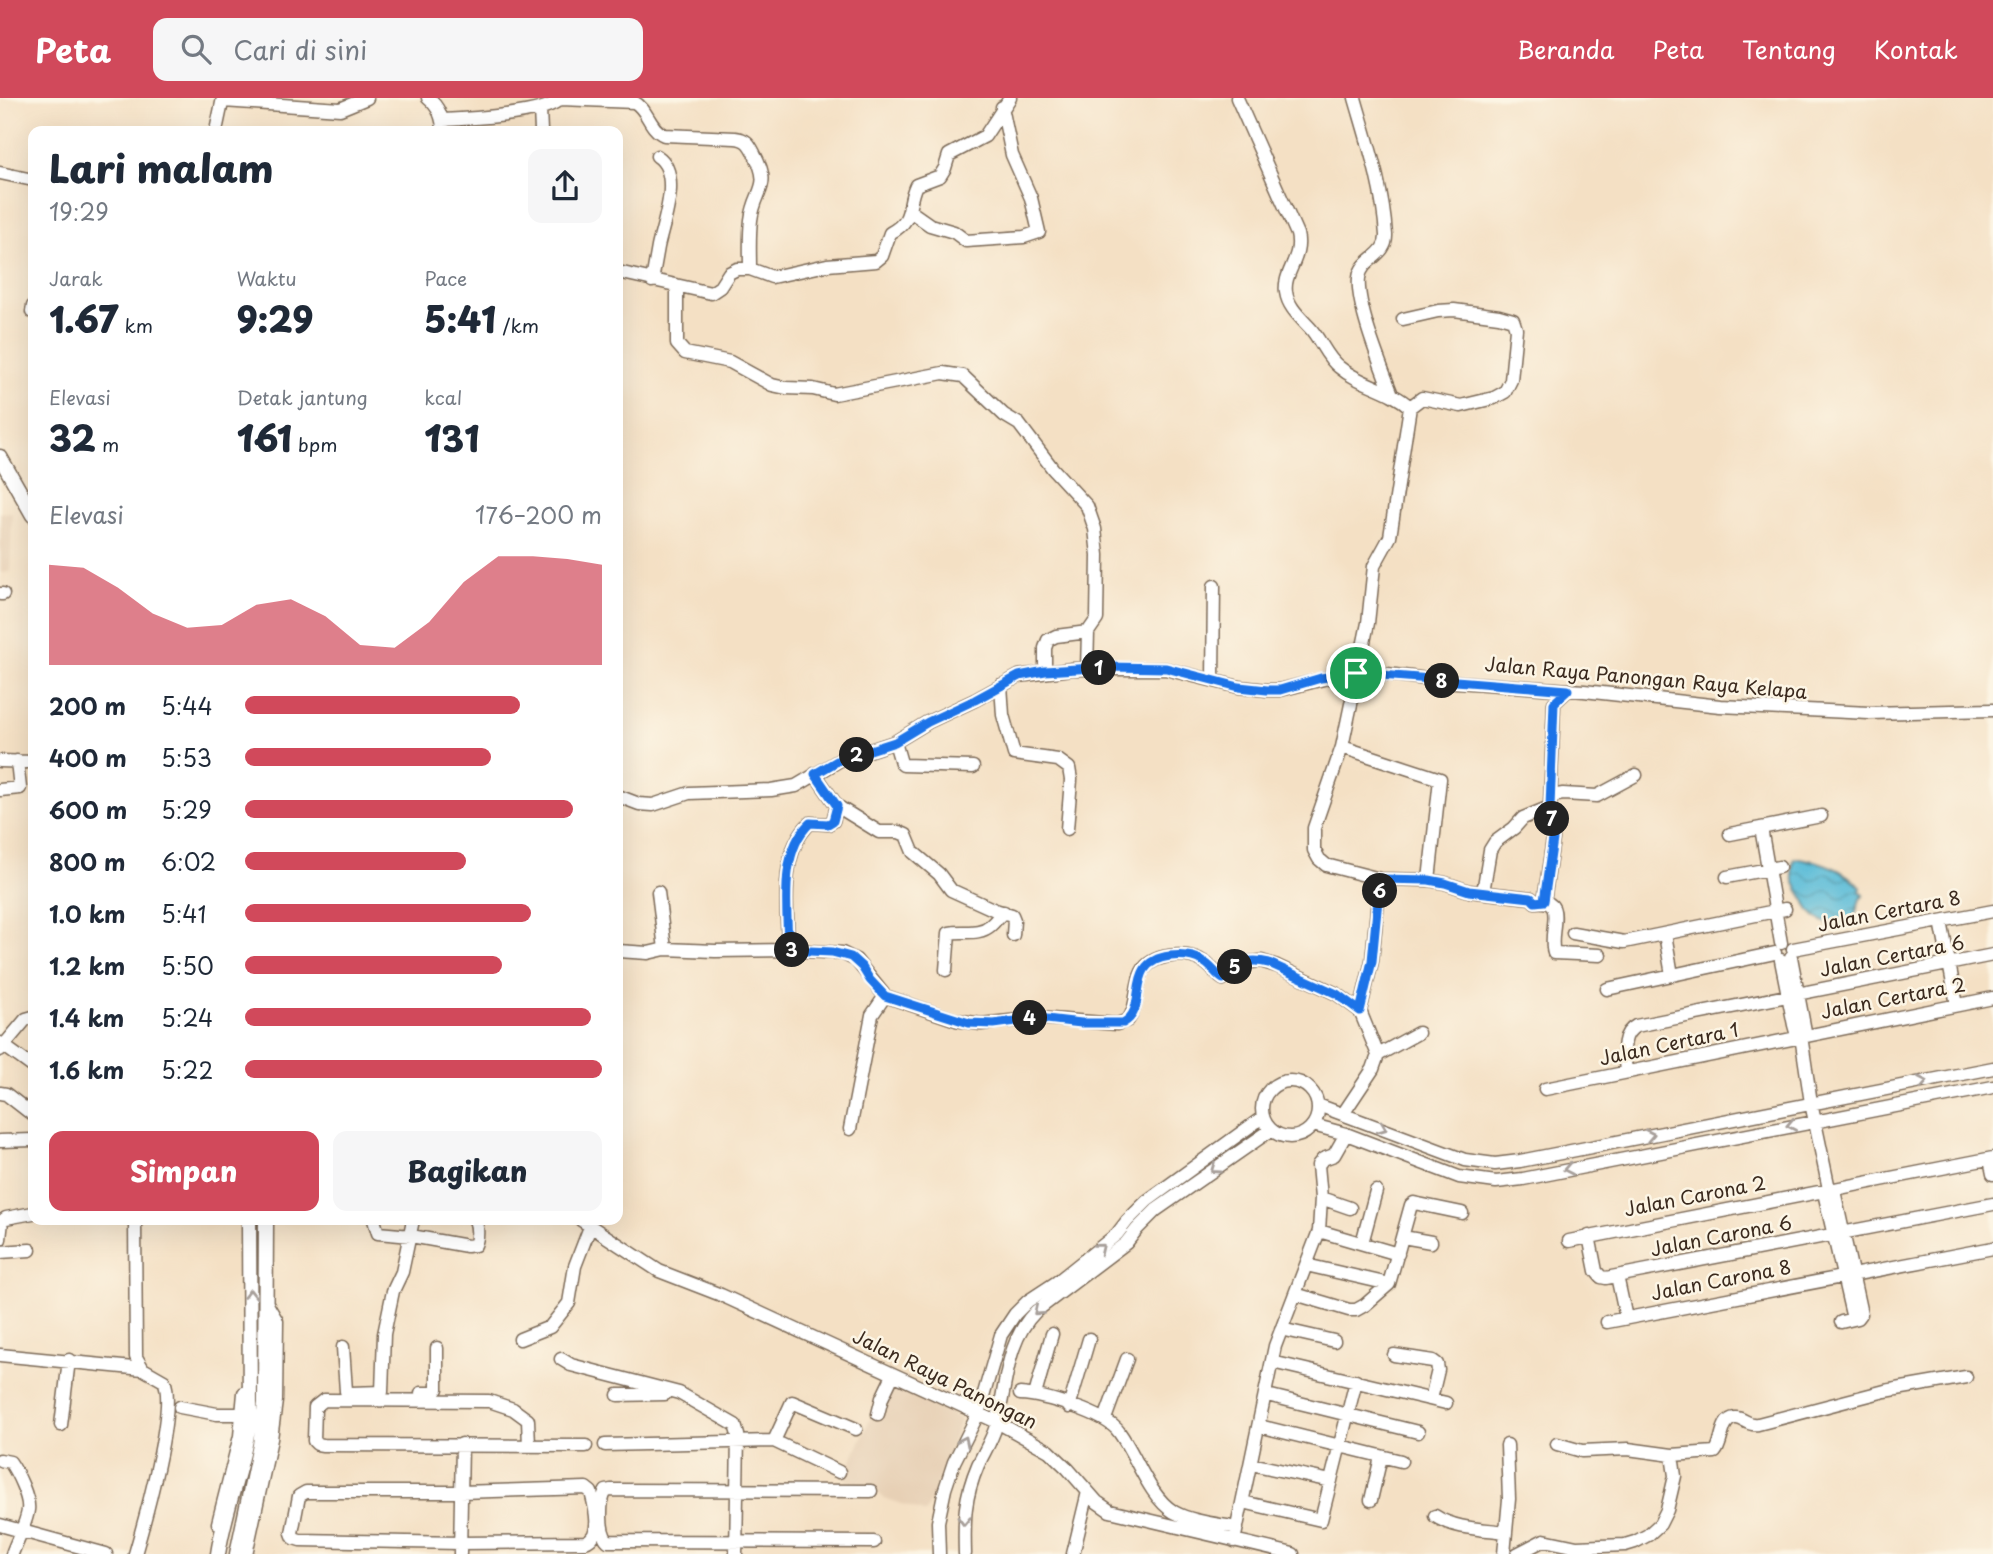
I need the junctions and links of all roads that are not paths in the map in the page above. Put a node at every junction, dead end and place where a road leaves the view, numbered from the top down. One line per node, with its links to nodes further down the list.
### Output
1 (367, 98): 6 (street)
2 (428, 98): 10 (street)
3 (561, 98): 8 (street); 16 (street)
4 (1237, 98): 21 (street)
5 (1356, 98): 21 (street)
6 (223, 99): 9 (street)
7 (1006, 102): 15 (street); 15 (street)
8 (540, 109): 10 (street); 11 (street)
9 (217, 126)
10 (443, 126)
11 (541, 126)
12 (657, 156): 18 (street)
13 (0, 173): 14 (street)
14 (28, 179)
15 (910, 211): 16 (street)
16 (750, 269): 19 (street)
17 (623, 273): 18 (street)
18 (652, 281): 19 (street)
19 (677, 286): 26 (street)
20 (1403, 319): 22 (street)
21 (1391, 392): 22 (street)
22 (1410, 407): 29 (street)
23 (0, 457): 24 (main road)
24 (28, 506)
25 (1214, 586): 30 (street)
26 (1088, 632): 27 (street); 28 (street)
27 (1087, 668): 28 (street, Jalan Raya Panongan Raya Kelapa); 30 (street, Jalan Raya Panongan Raya Kelapa)
28 (1045, 671): 31 (street, Jalan Raya Panongan Raya Kelapa)
29 (1356, 673): 30 (street, Jalan Raya Panongan Raya Kelapa); 32 (street, Jalan Raya Panongan Raya Kelapa); 35 (street)
30 (1213, 680)
31 (1001, 685): 34 (street, Jalan Raya Panongan Raya Kelapa); 48 (street)
32 (1568, 690): 33 (street, Jalan Raya Panongan Raya Kelapa); 44 (street)
33 (1993, 710)
34 (895, 742): 39 (street); 40 (street, Jalan Raya Panongan Raya Kelapa)
35 (1342, 747): 52 (street); 53 (street)
36 (0, 761): 37 (street)
37 (17, 761): 38 (street); 42 (street)
38 (28, 762)
39 (973, 767)
40 (815, 774): 43 (street, Jalan Raya Panongan Raya Kelapa); 45 (street)
41 (1636, 775): 44 (street)
42 (0, 790)
43 (623, 798)
44 (1550, 801): 55 (street); 56 (street)
45 (837, 806): 59 (street); 66 (street)
46 (1821, 816): 47 (street)
47 (1761, 828): 49 (street); 50 (street)
48 (1067, 829)
49 (1730, 834)
50 (1773, 868): 51 (street); 57 (street)
51 (1727, 877)
52 (1380, 879): 53 (street); 78 (street)
53 (1429, 880): 55 (street)
54 (657, 892): 64 (street)
55 (1483, 892): 56 (street)
56 (1544, 901): 68 (street)
57 (1780, 910): 63 (street); 67 (street)
58 (1993, 911): 60 (street, Jalan Certara 8)
59 (1004, 912): 62 (street); 71 (street)
60 (1941, 921): 67 (street, Jalan Certara 8); 70 (street)
61 (1573, 933): 63 (street)
62 (1013, 934)
63 (1665, 934): 72 (street)
64 (665, 949): 65 (street); 66 (street)
65 (623, 950)
66 (788, 950): 75 (street)
67 (1784, 952): 72 (street, Jalan Certara 8); 74 (street)
68 (1600, 955)
69 (1993, 955): 70 (street, Jalan Certara 6)
70 (1950, 964): 74 (street, Jalan Certara 6); 77 (street)
71 (947, 970)
72 (1672, 975): 73 (street, Jalan Certara 8)
73 (1607, 989)
74 (1793, 995): 81 (street); 86 (street, Jalan Certara 6)
75 (885, 996): 78 (street); 97 (street)
76 (1993, 998): 77 (street, Jalan Certara 2)
77 (1957, 1005): 81 (street, Jalan Certara 2)
78 (1360, 1011): 83 (street)
79 (28, 1018): 82 (street)
80 (1418, 1033): 83 (street)
81 (1801, 1036): 86 (street, Jalan Certara 1); 90 (street)
82 (1, 1046): 84 (street)
83 (1378, 1055): 93 (street)
84 (28, 1064)
85 (1993, 1068): 90 (street, one-way to 85)
86 (1626, 1072): 88 (street, Jalan Certara 1)
87 (1993, 1087): 95 (street)
88 (1545, 1088)
89 (0, 1093): 92 (street)
90 (1811, 1103): 93 (street, one-way to 90); 95 (street)
91 (1318, 1105): 93 (street); 94 (street); 96 (street)
92 (28, 1111)
93 (1343, 1114)
94 (1262, 1117): 98 (street); 108 (street)
95 (1815, 1121): 99 (street, one-way to 99); 104 (street)
96 (1313, 1125): 98 (street); 99 (street)
97 (850, 1129)
98 (1271, 1130): 108 (street, one-way to 108)
99 (1346, 1133): 106 (street)
100 (0, 1140): 101 (street)
101 (28, 1140)
102 (1991, 1158): 103 (street); 104 (street, Jalan Carona 2)
103 (1993, 1174)
104 (1829, 1189): 121 (street); 123 (street, Jalan Carona 2)
105 (1376, 1191): 128 (street)
106 (1321, 1198): 109 (street); 120 (street)
107 (1993, 1203): 121 (street, Jalan Carona 6)
108 (1152, 1206): 170 (street, one-way to 108); 173 (street, one-way to 173)
109 (1350, 1208)
110 (1462, 1213): 124 (street)
111 (28, 1214): 125 (street)
112 (135, 1225): 154 (street)
113 (249, 1225): 168 (main road, one-way to 113)
114 (266, 1225): 200 (main road)
115 (376, 1225): 122 (street)
116 (412, 1225): 122 (street)
117 (477, 1225): 122 (street)
118 (585, 1225): 143 (street)
119 (588, 1225): 155 (street, Jalan Raya Panongan)
120 (1319, 1231): 128 (street); 133 (street)
121 (1838, 1233): 134 (street, Jalan Carona 6); 135 (street)
122 (411, 1236): 158 (street)
123 (1589, 1236): 126 (street, Jalan Carona 2); 134 (street)
124 (1403, 1237): 127 (street); 132 (street)
125 (0, 1239)
126 (1569, 1241)
127 (1431, 1242)
128 (1362, 1243): 132 (street)
129 (1993, 1248): 135 (street, Jalan Carona 8)
130 (30, 1250): 131 (street)
131 (0, 1252)
132 (1398, 1254): 136 (street)
133 (1306, 1265): 136 (street); 137 (street)
134 (1617, 1276): 138 (street)
135 (1848, 1276): 138 (street, Jalan Carona 8); 139 (street)
136 (1389, 1284): 137 (street)
137 (1294, 1294): 141 (street)
138 (1626, 1318): 140 (street, Jalan Carona 8)
139 (1847, 1320)
140 (1607, 1321)
141 (1281, 1329): 145 (street); 153 (street)
142 (1052, 1334): 162 (street)
143 (520, 1339)
144 (1089, 1339): 166 (street)
145 (1334, 1341)
146 (343, 1347): 158 (street)
147 (437, 1348): 158 (street)
148 (0, 1355): 152 (street)
149 (1394, 1355): 164 (street)
150 (561, 1359): 159 (street)
151 (1126, 1359): 172 (street)
152 (69, 1360): 154 (street); 174 (street)
153 (1272, 1362): 157 (street); 163 (street)
154 (143, 1369): 212 (street)
155 (893, 1376): 169 (street); 170 (street, Jalan Raya Panongan)
156 (1966, 1377): 187 (street)
157 (1356, 1381): 164 (street); 171 (street)
158 (382, 1392)
159 (679, 1393): 161 (street); 178 (street)
160 (1020, 1394): 162 (street)
161 (618, 1395)
162 (1035, 1395): 166 (street)
163 (1267, 1395): 171 (street); 175 (street)
164 (1431, 1399): 165 (street)
165 (1446, 1403)
166 (1069, 1406): 172 (street)
167 (180, 1407): 168 (street)
168 (247, 1414): 213 (main road)
169 (878, 1414)
170 (978, 1414): 173 (street, Jalan Raya Panongan); 217 (street, one-way to 170)
171 (1348, 1414): 177 (street); 186 (street)
172 (1105, 1419): 205 (street)
173 (997, 1422): 197 (street, Jalan Raya Panongan); 218 (street, one-way to 218)
174 (61, 1425)
175 (1259, 1426): 186 (street); 191 (street)
176 (856, 1429): 179 (street)
177 (1418, 1432)
178 (737, 1441): 179 (street); 182 (street); 194 (street)
179 (774, 1441): 192 (street)
180 (462, 1444): 184 (street); 184 (street); 196 (street)
181 (1557, 1444): 187 (street)
182 (605, 1445)
183 (1507, 1445): 204 (street)
184 (529, 1446): 185 (street)
185 (586, 1446)
186 (1340, 1447): 188 (street); 193 (street)
187 (1672, 1455): 206 (street)
188 (1381, 1457): 190 (street); 198 (street)
189 (0, 1460): 203 (street)
190 (1401, 1461)
191 (1251, 1464): 193 (street); 199 (street)
192 (839, 1472)
193 (1331, 1481): 199 (street)
194 (737, 1490): 195 (street); 207 (street); 207 (street)
195 (871, 1491)
196 (460, 1492): 209 (street); 209 (street); 209 (street)
197 (1088, 1492): 205 (street, Jalan Raya Panongan); 219 (street)
198 (1371, 1500)
199 (1243, 1502): 205 (street)
200 (252, 1505): 214 (main road); 215 (street)
201 (1436, 1516): 204 (street)
202 (0, 1525): 203 (street)
203 (20, 1531): 210 (street); 211 (street)
204 (1506, 1532): 221 (street)
205 (1236, 1535): 220 (street, Jalan Raya Panongan)
206 (1642, 1539): 222 (street); 223 (street)
207 (737, 1540): 208 (street); 216 (street)
208 (874, 1542)
209 (460, 1549)
210 (12, 1554)
211 (106, 1554)
212 (135, 1554)
213 (216, 1554)
214 (237, 1554)
215 (246, 1554)
216 (736, 1554)
217 (939, 1554)
218 (965, 1554)
219 (1073, 1554)
220 (1293, 1554)
221 (1504, 1554)
222 (1517, 1554)
223 (1639, 1554)

